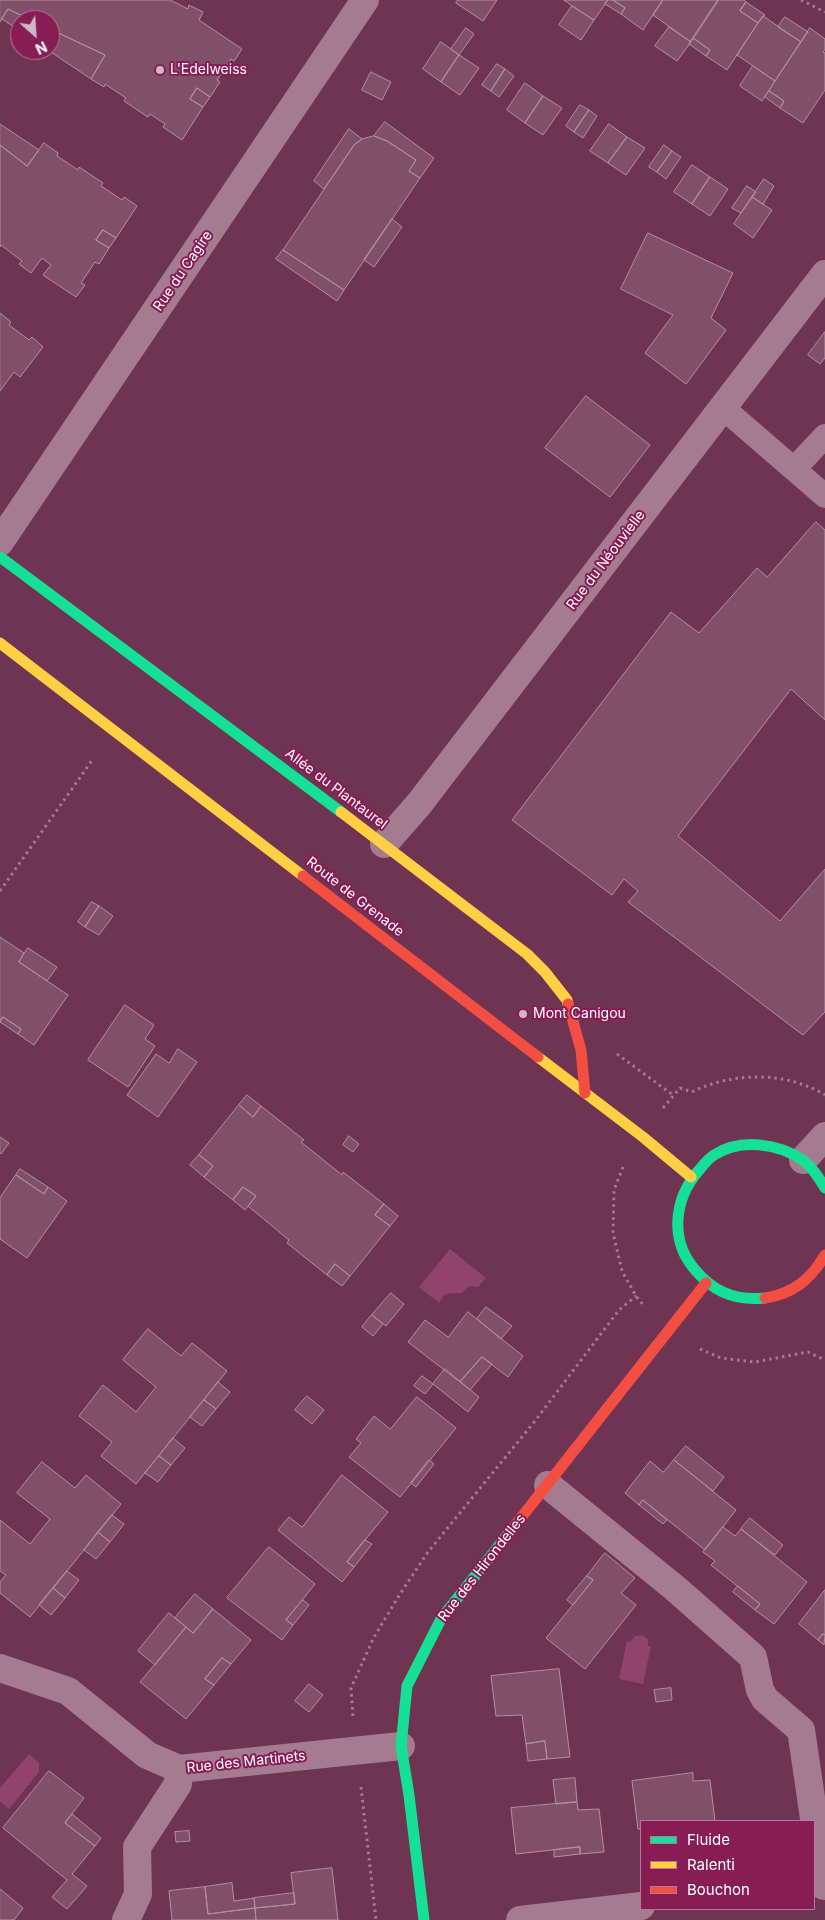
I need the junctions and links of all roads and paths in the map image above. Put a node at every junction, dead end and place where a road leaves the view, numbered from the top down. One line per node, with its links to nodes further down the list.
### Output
1 (365, 0): 9 (street, Rue du Cagire)
2 (801, 0): 3 (path)
3 (825, 12)
4 (825, 274): 5 (street, Rue du Néouvielle)
5 (722, 407): 7 (lane); 13 (street, Rue du Néouvielle)
6 (825, 436): 7 (lane)
7 (794, 469): 8 (lane)
8 (825, 496)
9 (0, 542)
10 (0, 557): 13 (street, Allée du Plantaurel)
11 (0, 643): 16 (street, Route de Grenade)
12 (94, 758): 14 (path)
13 (384, 844): 16 (street, Allée du Plantaurel)
14 (0, 892)
15 (614, 1052): 17 (path)
16 (585, 1092): 23 (street, Route de Grenade)
17 (673, 1095): 18 (path); 19 (path)
18 (825, 1095)
19 (663, 1109)
20 (825, 1136): 21 (street)
21 (803, 1160): 23 (street); 24 (street)
22 (624, 1165): 28 (path)
23 (691, 1176): 27 (street)
24 (825, 1188)
25 (825, 1256): 26 (street)
26 (821, 1273): 27 (street)
27 (706, 1284): 32 (street, Rue des Hirondelles)
28 (636, 1296): 29 (path); 34 (path)
29 (645, 1307)
30 (695, 1347): 31 (path)
31 (825, 1360)
32 (548, 1485): 35 (street, Rue des Hirondelles); 38 (street)
33 (0, 1668): 36 (street, Rue des Martinets)
34 (353, 1723)
35 (401, 1746): 36 (street, Rue des Martinets); 44 (street, Rue des Hirondelles)
36 (179, 1769): 42 (street)
37 (359, 1779): 43 (path)
38 (812, 1820)
39 (815, 1841): 40 (street)
40 (821, 1886)
41 (640, 1906): 45 (street)
42 (126, 1920)
43 (376, 1920)
44 (424, 1920)
45 (520, 1920)

